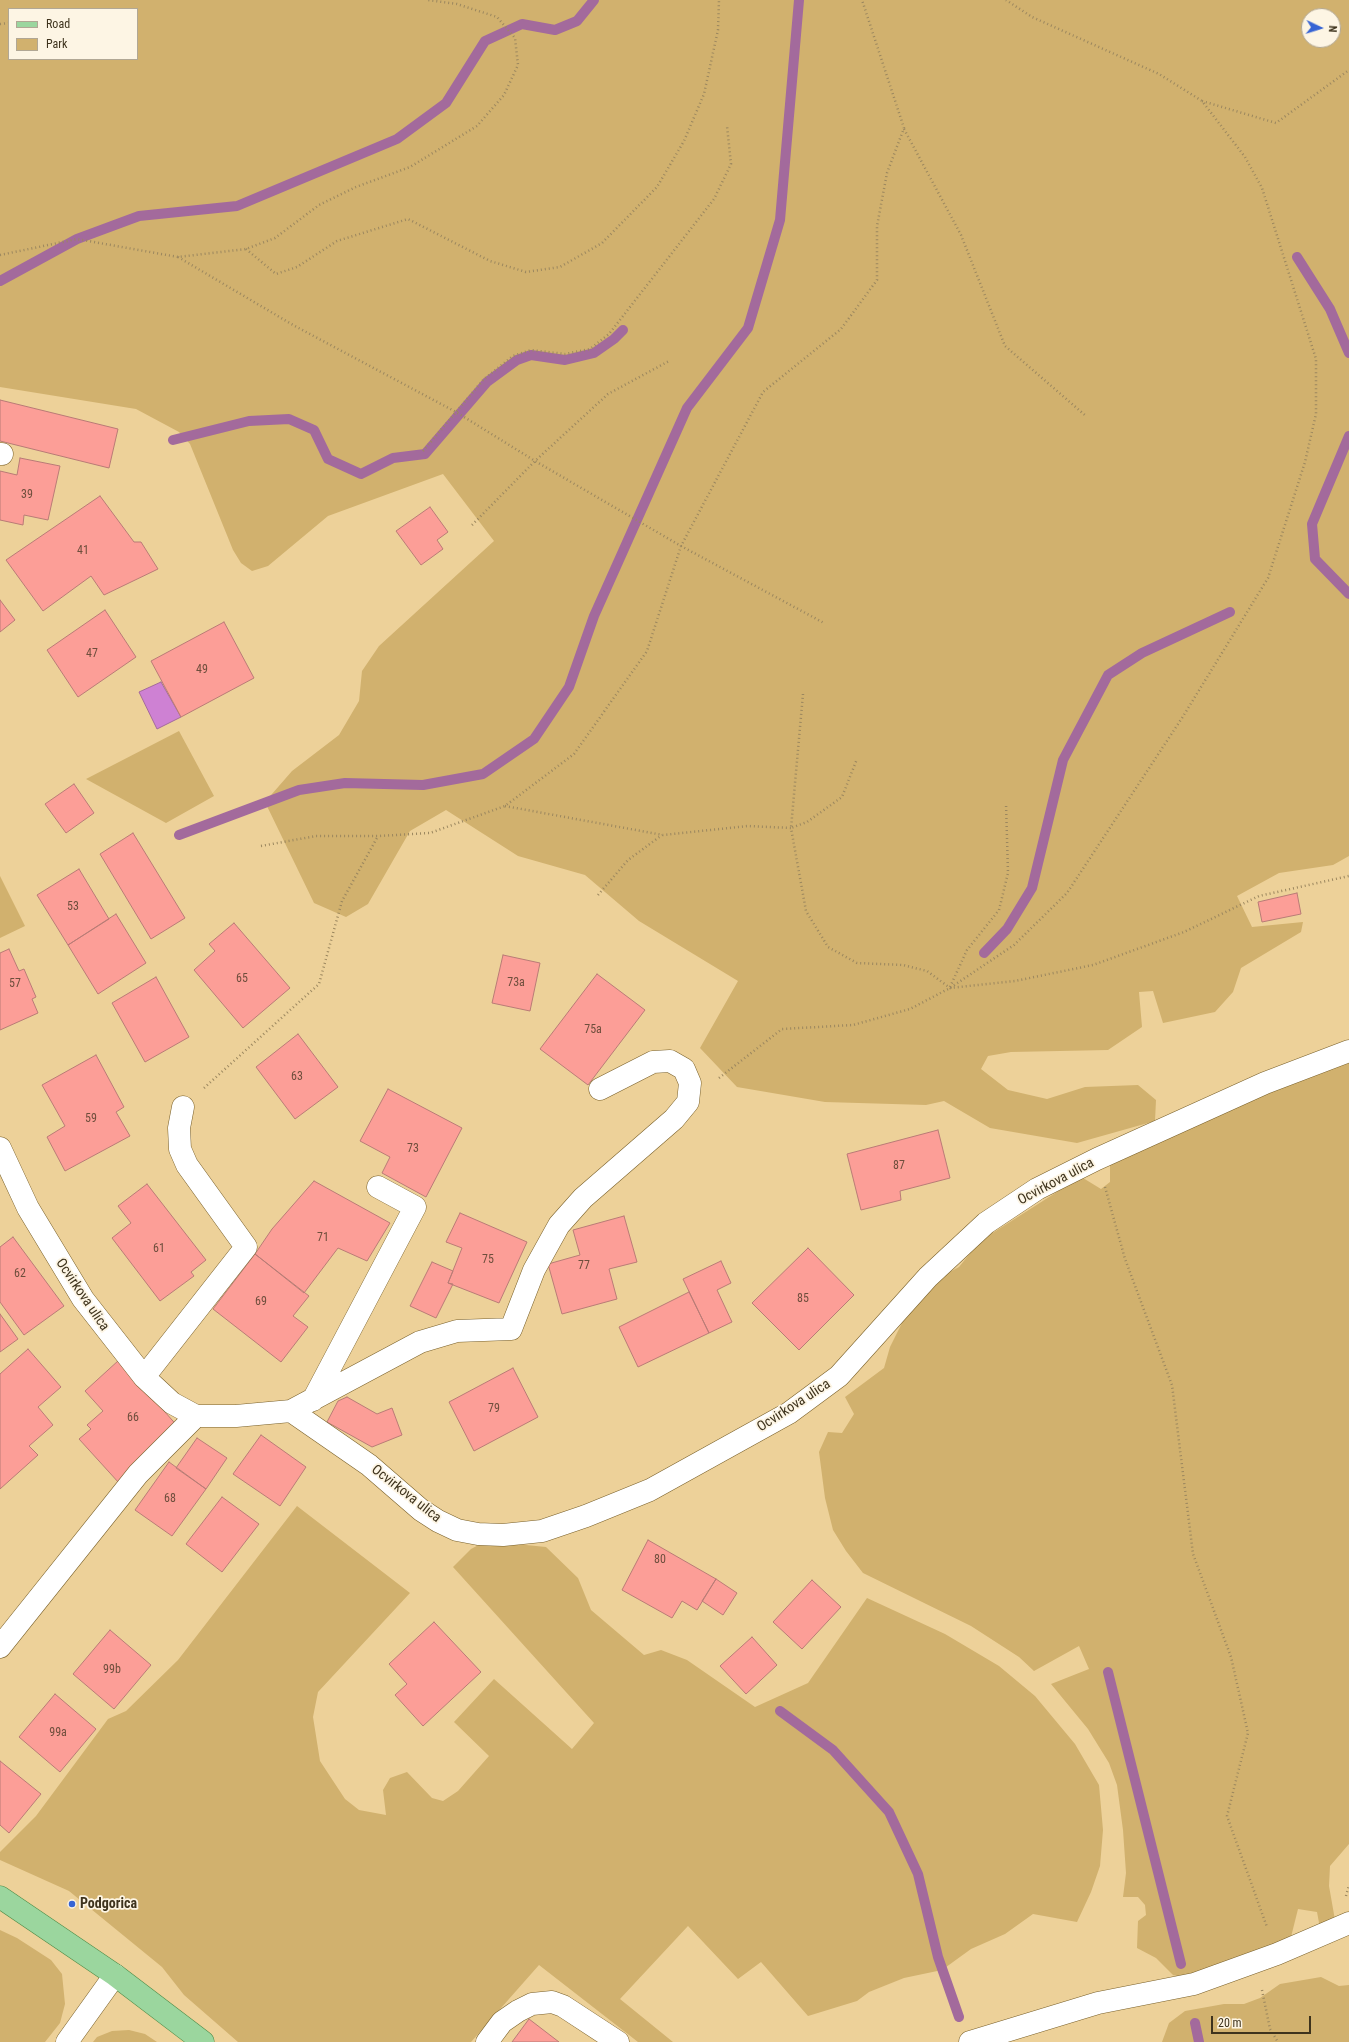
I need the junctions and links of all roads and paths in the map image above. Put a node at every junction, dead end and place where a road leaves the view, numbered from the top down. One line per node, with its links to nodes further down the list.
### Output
1 (428, 0): 9 (path)
2 (719, 0): 9 (path)
3 (862, 0): 8 (path)
4 (1006, 0): 6 (path)
5 (1349, 70): 6 (path)
6 (1202, 101): 30 (path)
7 (727, 126): 13 (path)
8 (904, 128): 14 (path); 18 (path)
9 (246, 249): 11 (path)
10 (0, 255): 11 (path)
11 (178, 257): 13 (path)
12 (668, 361): 16 (path)
13 (456, 412): 15 (path); 16 (path)
14 (1086, 416)
15 (423, 451)
16 (535, 461): 17 (path); 18 (path)
17 (472, 525)
18 (681, 546): 19 (path); 23 (path)
19 (824, 623)
20 (803, 694): 24 (path)
21 (857, 759): 24 (path)
22 (1006, 803): 30 (path)
23 (506, 806): 25 (path); 26 (path)
24 (791, 828): 25 (path); 30 (path)
25 (663, 835): 29 (path)
26 (378, 836): 27 (path); 34 (path)
27 (261, 846)
28 (1349, 876): 30 (path)
29 (598, 895)
30 (950, 988): 33 (path)
31 (1349, 1051): 36 (street, Ocvirkova ulica)
32 (600, 1089): 33 (street)
33 (688, 1102): 39 (street)
34 (183, 1107): 38 (street)
35 (0, 1148): 38 (street, Ocvirkova ulica)
36 (1097, 1159): 40 (street, Ocvirkova ulica); 45 (path)
37 (378, 1187): 39 (street)
38 (144, 1377): 41 (street, Ocvirkova ulica)
39 (312, 1400): 40 (street)
40 (291, 1411): 41 (street)
41 (196, 1416): 42 (street)
42 (0, 1647)
43 (0, 1898): 47 (main road)
44 (1349, 1923): 45 (street)
45 (1277, 1954): 46 (street)
46 (1256, 1962): 52 (street); 53 (path)
47 (115, 1975): 48 (street); 49 (main road)
48 (67, 2042)
49 (203, 2042)
50 (487, 2042): 51 (street)
51 (618, 2042)
52 (970, 2042)
53 (1278, 2042)

